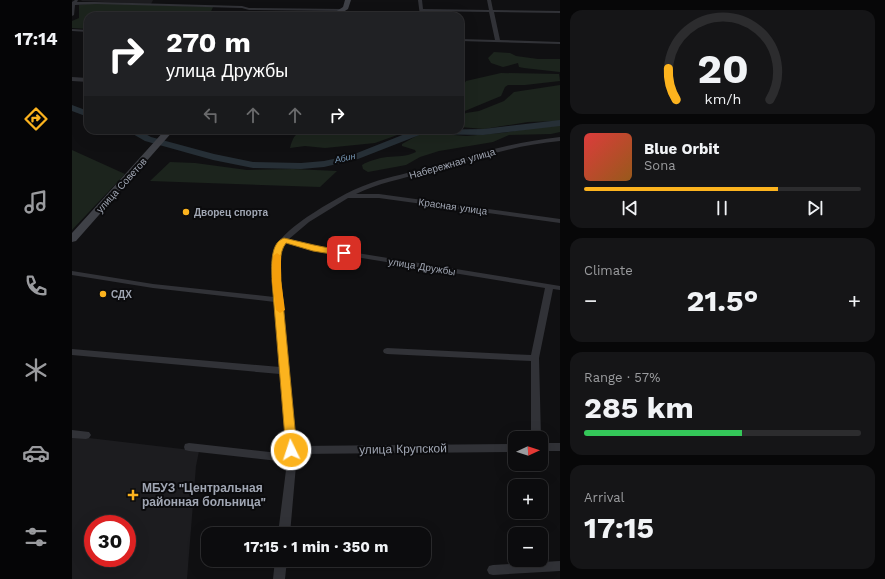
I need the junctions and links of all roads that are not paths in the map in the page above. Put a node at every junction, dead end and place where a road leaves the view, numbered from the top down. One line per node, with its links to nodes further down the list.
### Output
1 (348, 0): 6 (main road)
2 (420, 0): 7 (street)
3 (489, 0): 8 (street)
4 (74, 3): 5 (street); 12 (street)
5 (249, 9): 6 (street); 9 (street)
6 (343, 10): 10 (main road)
7 (422, 10): 8 (street)
8 (492, 11): 11 (street); 16 (street)
9 (246, 12)
10 (339, 12)
11 (560, 12)
12 (72, 15)
13 (72, 30): 14 (street)
14 (84, 31)
15 (464, 40): 16 (street)
16 (498, 41): 17 (street)
17 (560, 43)
18 (72, 80): 19 (street)
19 (84, 80)
20 (166, 134): 24 (main road, улица Советов)
21 (560, 139): 22 (street, Набережная улица)
22 (346, 196): 23 (street, Красная улица); 25 (street, Набережная улица)
23 (560, 221)
24 (72, 239)
25 (284, 240): 27 (street, улица Дружбы); 29 (street)
26 (72, 274): 29 (street)
27 (549, 287): 28 (street, улица Дружбы); 32 (street)
28 (560, 288)
29 (280, 300): 33 (street)
30 (386, 351): 32 (street)
31 (72, 352): 33 (street)
32 (534, 358): 34 (street)
33 (285, 371): 41 (street)
34 (536, 431)
35 (72, 434): 36 (street)
36 (86, 435)
37 (189, 447): 41 (street, улица Крупской)
38 (548, 447): 39 (street)
39 (560, 447)
40 (508, 448): 41 (street, улица Крупской)
41 (292, 455): 42 (street)
42 (285, 527)
43 (560, 566): 45 (street)
44 (281, 567): 46 (street)
45 (493, 570)
46 (279, 579)

